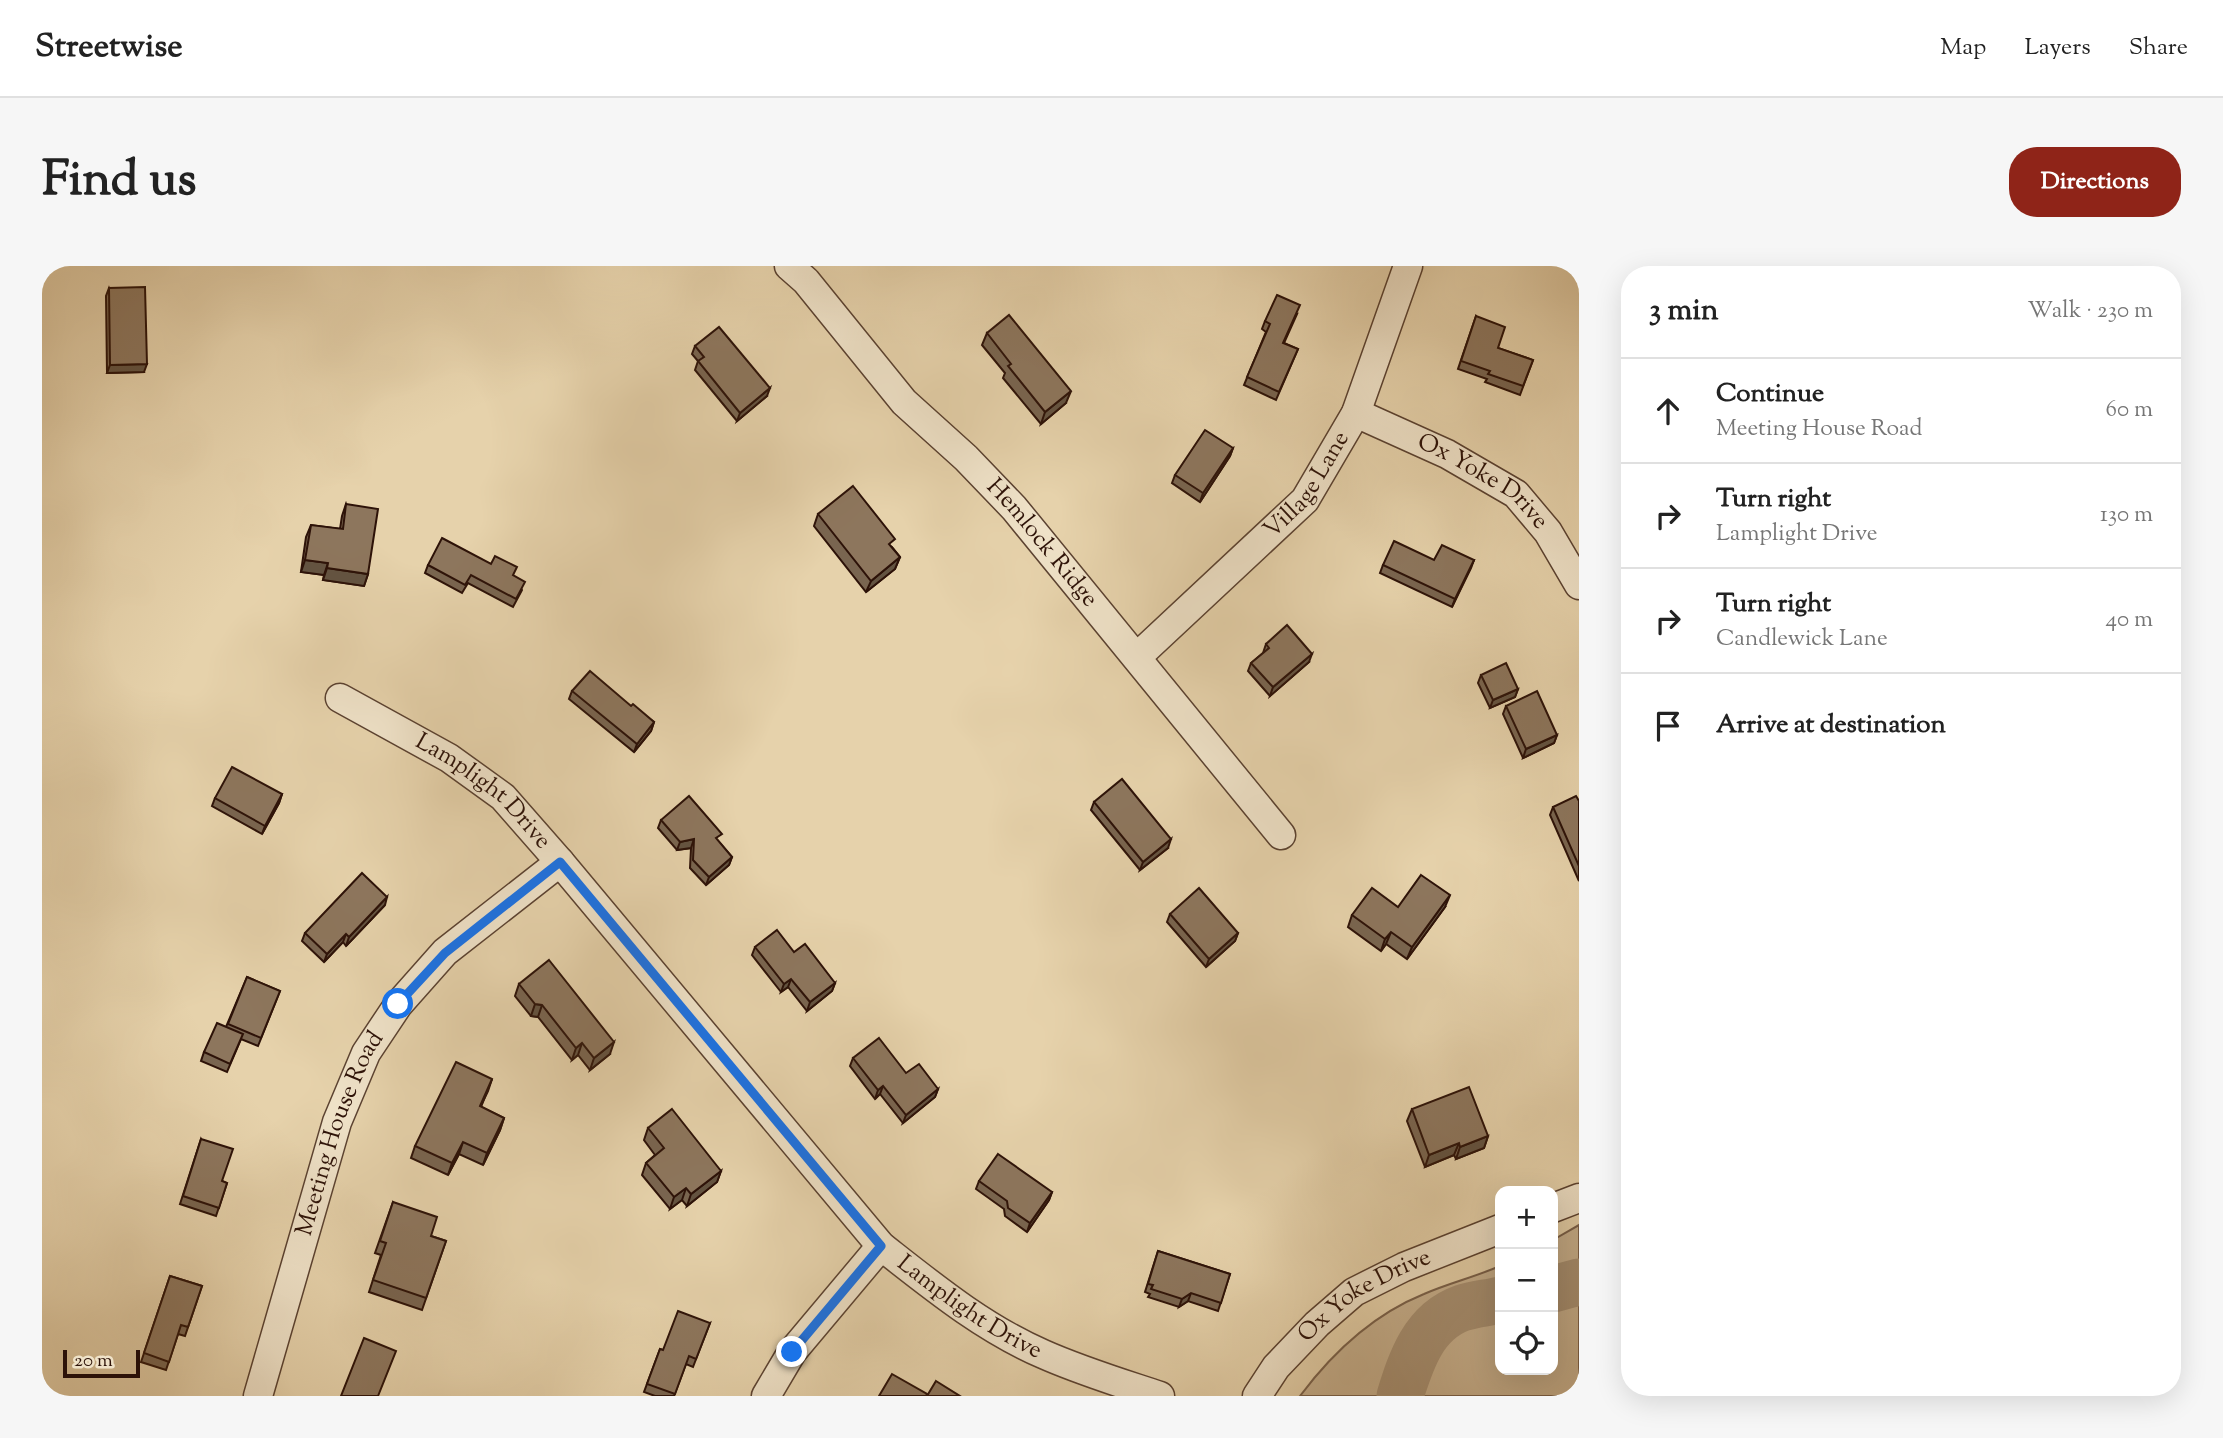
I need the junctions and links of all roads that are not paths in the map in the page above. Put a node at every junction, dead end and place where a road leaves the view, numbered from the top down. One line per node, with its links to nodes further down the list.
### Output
1 (789, 266): 5 (street, Hemlock Ridge)
2 (1408, 266): 3 (street, Village Lane)
3 (1356, 413): 4 (street, Ox Yoke Drive); 5 (street, Village Lane)
4 (1579, 585)
5 (1138, 657): 7 (street, Hemlock Ridge)
6 (340, 698): 8 (street, Lamplight Drive)
7 (1281, 835)
8 (560, 862): 12 (street, Lamplight Drive); 13 (street, Meeting House Road)
9 (1579, 1198): 10 (street)
10 (1558, 1206)
11 (1495, 1231): 16 (street, Ox Yoke Drive)
12 (881, 1246): 14 (street); 15 (street, Lamplight Drive)
13 (258, 1396)
14 (766, 1396)
15 (1160, 1396)
16 (1257, 1396)

